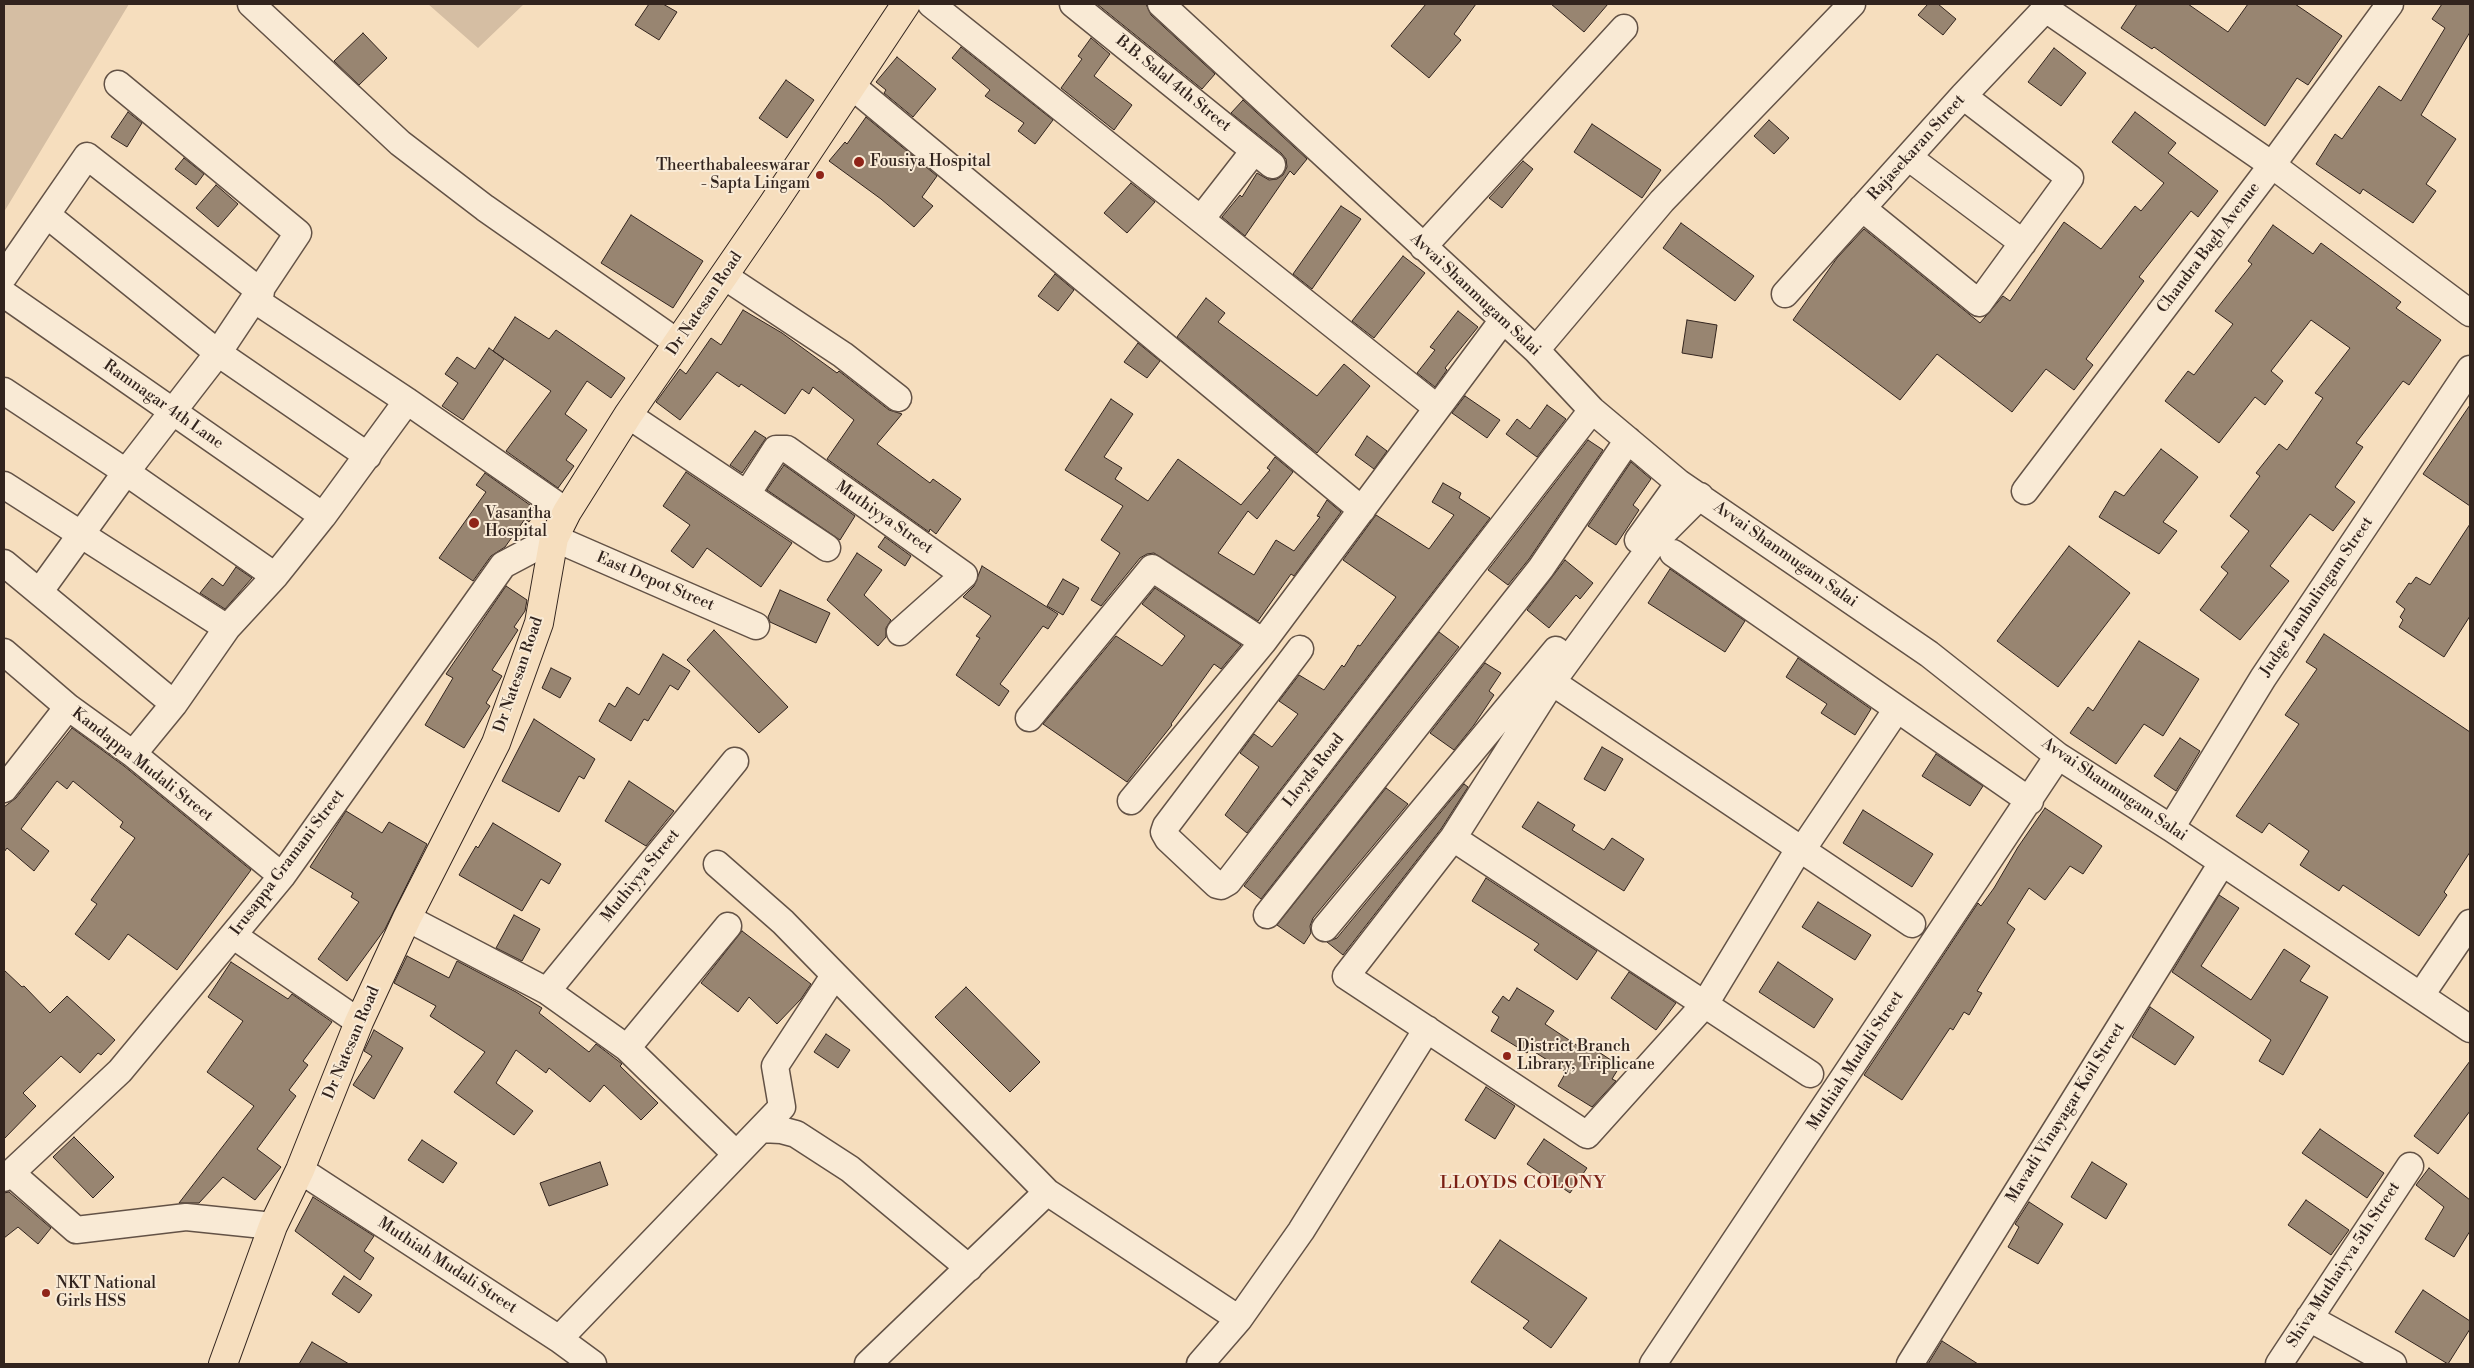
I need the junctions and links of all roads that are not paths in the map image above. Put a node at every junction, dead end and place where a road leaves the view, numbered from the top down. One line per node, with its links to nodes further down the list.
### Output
1 (251, 4): 27 (street)
2 (906, 4): 11 (main road, Dr Natesan Road)
3 (931, 4): 17 (street)
4 (1073, 4): 17 (street, B.B. Salal 4th Street)
5 (1852, 4): 28 (street)
6 (2390, 4): 14 (street, Chandra Bagh Avenue)
7 (1164, 5): 19 (street, Avvai Shanmugam Salai)
8 (2048, 6): 12 (street, Rajasekaran Street); 14 (street)
9 (1624, 28): 19 (street)
10 (118, 84): 24 (street)
11 (852, 86): 21 (main road, Dr Natesan Road); 45 (street)
12 (1963, 96): 13 (street, Rajasekaran Street); 18 (street)
13 (1908, 157): 15 (street, Rajasekaran Street); 18 (street)
14 (2272, 165): 25 (street); 43 (street, Chandra Bagh Avenue)
15 (1862, 208): 18 (street); 23 (street, Rajasekaran Street)
16 (47, 215): 20 (street); 24 (street); 29 (street)
17 (1201, 219): 34 (street)
18 (2023, 243)
19 (1423, 247): 26 (street, Avvai Shanmugam Salai)
20 (4, 276)
21 (724, 276): 27 (main road, Dr Natesan Road); 32 (street)
22 (4, 294): 36 (street, Ramnagar 4th Lane)
23 (1785, 294)
24 (258, 296): 29 (street); 33 (street)
25 (2470, 313)
26 (1502, 320): 28 (street, Avvai Shanmugam Salai); 34 (street)
27 (678, 343): 37 (main road, Dr Natesan Road)
28 (1536, 350): 35 (street, Avvai Shanmugam Salai)
29 (218, 353): 36 (street); 39 (street)
30 (2470, 370): 72 (street, Judge Jambulingam Street)
31 (4, 391): 40 (street)
32 (898, 398)
33 (407, 401): 39 (street); 46 (street)
34 (1436, 408): 45 (street)
35 (1592, 410): 38 (street, Avvai Shanmugam Salai); 59 (street, Lloyds Road)
36 (171, 411): 40 (street); 47 (street, Ramnagar 4th Lane)
37 (628, 415): 44 (street); 46 (main road, Dr Natesan Road)
38 (1628, 440): 42 (street, Avvai Shanmugam Salai); 78 (street)
39 (368, 456): 47 (street)
40 (126, 472): 48 (street); 53 (street)
41 (4, 485): 48 (street)
42 (1690, 490): 61 (street); 67 (street, Avvai Shanmugam Salai); 83 (street)
43 (2025, 491)
44 (747, 494): 50 (street); 57 (street, Muthiyya Street)
45 (1362, 510): 58 (street)
46 (567, 512): 49 (main road, Dr Natesan Road)
47 (323, 516): 53 (street)
48 (82, 534): 54 (street); 56 (street)
49 (554, 538): 55 (street, East Depot Street); 77 (street, Irusappa Gramani Street); 79 (main road, Dr Natesan Road)
50 (827, 548)
51 (1673, 553): 64 (street)
52 (4, 563): 54 (street)
53 (275, 576): 56 (street)
54 (40, 591): 62 (street)
55 (756, 626)
56 (227, 628): 62 (street)
57 (900, 632)
58 (1263, 642): 65 (street); 71 (street)
59 (1300, 650)
60 (4, 652): 63 (street, Kandappa Mudali Street)
61 (1552, 682): 73 (street); 74 (street)
62 (174, 704): 66 (street)
63 (68, 707): 66 (street, Kandappa Mudali Street); 69 (street)
64 (1897, 709): 70 (street); 74 (street)
65 (1029, 718)
66 (133, 754): 77 (street, Kandappa Mudali Street)
67 (2058, 756): 70 (street, Muthiah Mudali Street); 72 (street, Avvai Shanmugam Salai)
68 (735, 761): 86 (street, Muthiyya Street)
69 (4, 789)
70 (2030, 800): 109 (street, Muthiah Mudali Street)
71 (1131, 801)
72 (2171, 828): 75 (street, Avvai Shanmugam Salai)
73 (1453, 838): 88 (street); 90 (street)
74 (1802, 850): 80 (street); 88 (street)
75 (2222, 863): 87 (street, Avvai Shanmugam Salai); 110 (street, Mavadi Vinayagar Koil Street)
76 (717, 864): 85 (street)
77 (282, 876): 84 (street, Irusappa Gramani Street)
78 (1268, 914)
79 (407, 918): 86 (street); 89 (main road, Dr Natesan Road)
80 (1912, 924)
81 (2470, 924): 87 (street)
82 (728, 926): 92 (street)
83 (1325, 928)
84 (234, 936): 89 (street); 98 (street, Irusappa Gramani Street)
85 (834, 976): 94 (street); 99 (street)
86 (548, 991): 92 (street)
87 (2421, 995): 91 (street, Avvai Shanmugam Salai)
88 (1704, 1004): 90 (street); 93 (street)
89 (359, 1022): 97 (main road, Dr Natesan Road)
90 (1427, 1029): 103 (street)
91 (2470, 1029)
92 (627, 1048): 95 (street)
93 (1810, 1074)
94 (761, 1129): 95 (street); 101 (street)
95 (736, 1154): 104 (street)
96 (2410, 1166): 102 (street, Shiva Muthaiyva 5th Street)
97 (300, 1170): 100 (main road, Dr Natesan Road); 104 (street, Muthiah Mudali Street)
98 (7, 1175): 100 (street)
99 (1047, 1192): 101 (street); 103 (street)
100 (273, 1226): 105 (main road, Dr Natesan Road)
101 (969, 1268): 107 (street)
102 (2309, 1318): 111 (street, Shiva Muthaiyva 5th Street); 112 (street)
103 (1239, 1319): 108 (street)
104 (559, 1339): 106 (street, Muthiah Mudali Street)
105 (223, 1364)
106 (593, 1364)
107 (868, 1364)
108 (1200, 1364)
109 (1653, 1364)
110 (1910, 1364)
111 (2279, 1364)
112 (2393, 1364)

